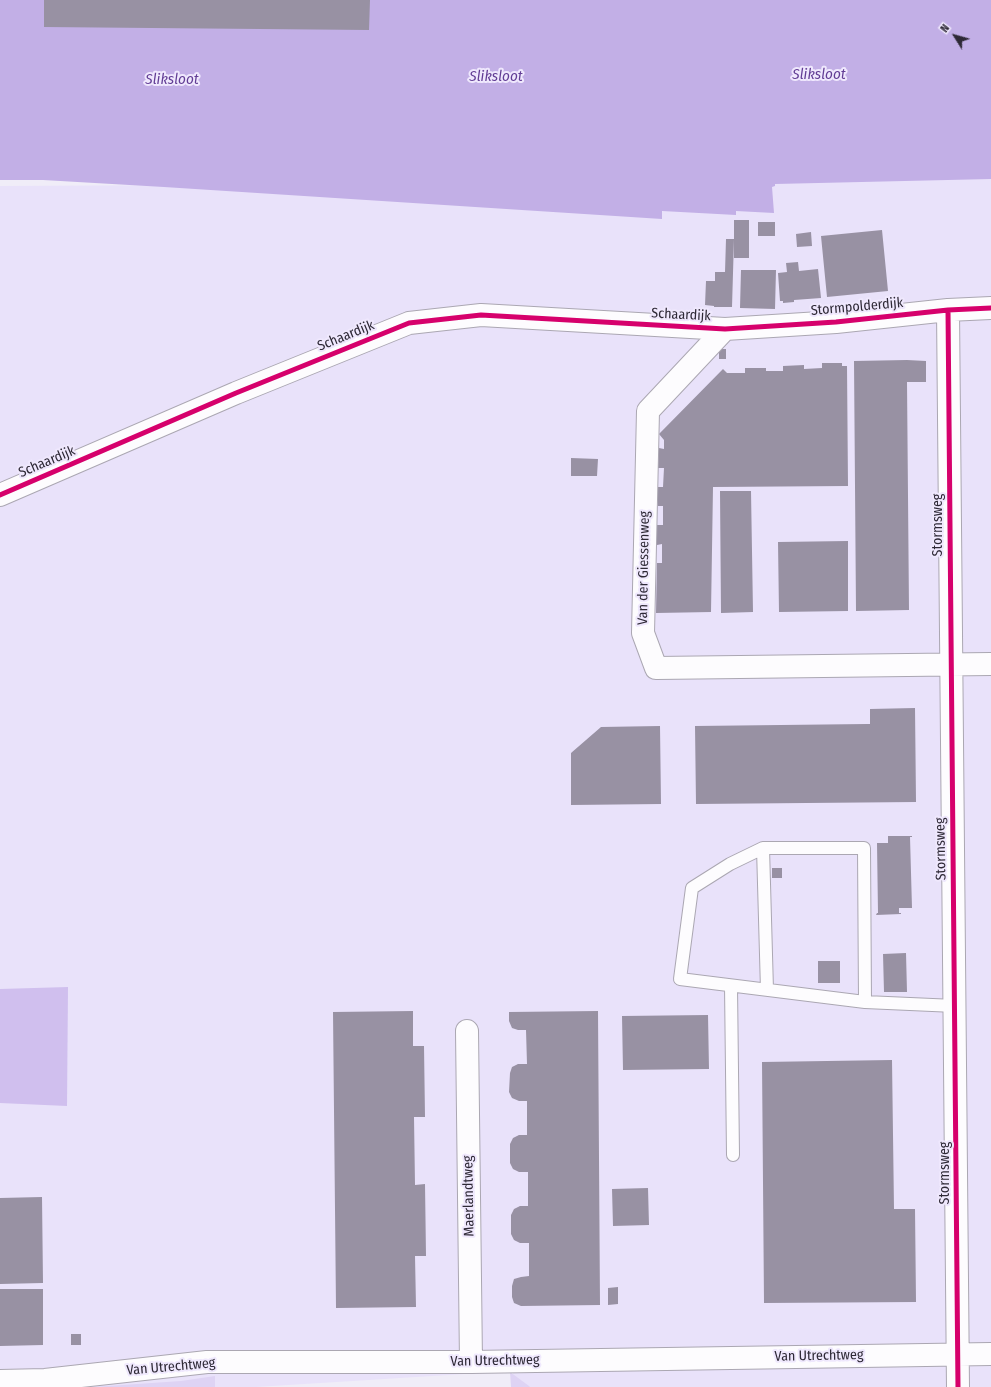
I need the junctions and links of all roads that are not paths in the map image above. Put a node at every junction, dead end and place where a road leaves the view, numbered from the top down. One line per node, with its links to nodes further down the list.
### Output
1 (991, 308): 2 (street, Stormpolderdijk)
2 (948, 310): 3 (street, Stormpolderdijk); 6 (street, Stormsweg)
3 (725, 329): 4 (street, Schaardijk); 6 (street, Van der Giessenweg)
4 (0, 495)
5 (991, 664): 6 (street, Van der Giessenweg)
6 (951, 665): 11 (street, Stormsweg)
7 (763, 848): 8 (lane); 9 (lane); 10 (lane)
8 (731, 986): 9 (lane); 13 (lane)
9 (767, 990): 10 (lane)
10 (865, 1002): 11 (lane)
11 (955, 1006): 14 (street, Stormsweg)
12 (468, 1031): 16 (street, Maerlandtweg)
13 (734, 1155)
14 (958, 1354): 15 (street, Van Utrechtweg); 16 (street, Van Utrechtweg); 18 (street, Stormsweg)
15 (991, 1354)
16 (471, 1362): 17 (street, Van Utrechtweg)
17 (0, 1381)
18 (958, 1387)

